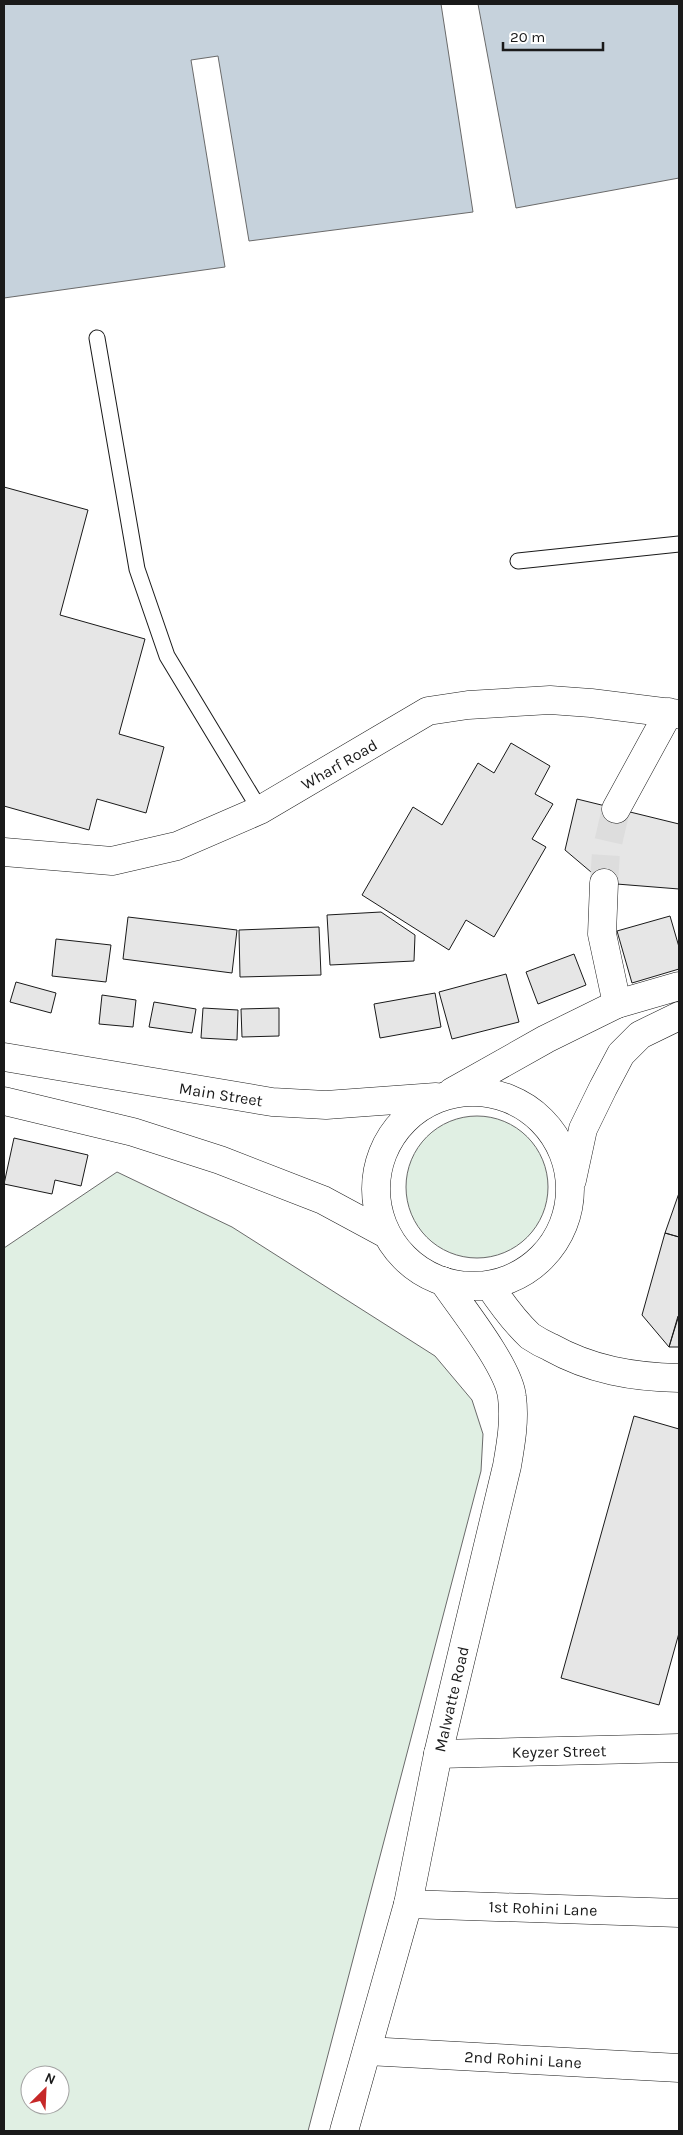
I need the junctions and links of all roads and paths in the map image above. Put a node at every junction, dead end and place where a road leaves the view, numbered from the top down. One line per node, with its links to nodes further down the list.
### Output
1 (97, 338): 6 (lane)
2 (679, 544): 3 (lane)
3 (518, 561)
4 (674, 713): 5 (main road); 6 (main road, Wharf Road)
5 (616, 809)
6 (260, 810): 7 (main road, Wharf Road)
7 (4, 852)
8 (604, 883): 10 (main road)
9 (679, 986): 10 (main road)
10 (617, 1004): 13 (main road)
11 (679, 1016): 15 (main road)
12 (4, 1056): 13 (main road, Main Street)
13 (444, 1095): 15 (main road, Main Street); 16 (main road)
14 (4, 1101): 16 (main road)
15 (571, 1183): 18 (main road)
16 (386, 1234): 17 (main road)
17 (443, 1281): 18 (main road); 21 (main road, Malwatte Road)
18 (488, 1285): 19 (main road)
19 (679, 1378)
20 (679, 1748): 21 (main road, Keyzer Street)
21 (438, 1754): 22 (main road, Malwatte Road)
22 (408, 1904): 23 (main road, 1st Rohini Lane); 24 (main road, Malwatte Road)
23 (679, 1913)
24 (367, 2051): 25 (main road, 2nd Rohini Lane); 26 (main road, Malwatte Road)
25 (679, 2068)
26 (344, 2131)

